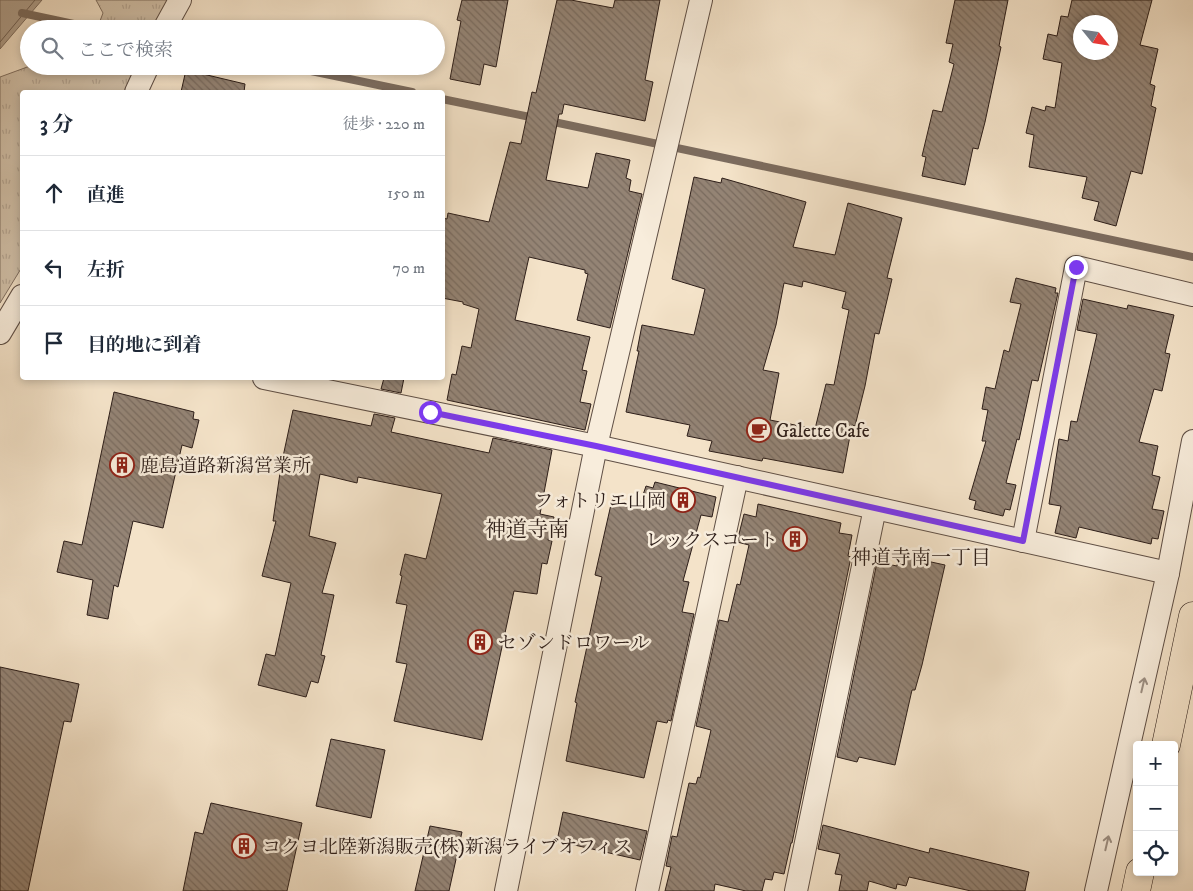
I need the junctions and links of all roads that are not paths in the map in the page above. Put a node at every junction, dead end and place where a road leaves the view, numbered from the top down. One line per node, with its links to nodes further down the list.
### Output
1 (180, 0): 3 (street)
2 (701, 0): 11 (street)
3 (169, 20)
4 (144, 75): 5 (street)
5 (137, 90)
6 (1193, 295): 14 (street)
7 (20, 301): 8 (street)
8 (9, 328)
9 (274, 380): 11 (street)
10 (1193, 441): 15 (street)
11 (596, 446): 12 (street); 19 (street)
12 (737, 477): 13 (street); 20 (street)
13 (875, 508): 14 (street); 21 (street)
14 (1023, 541): 15 (street)
15 (1168, 573): 22 (street, one-way to 15)
16 (1193, 616): 17 (highway)
17 (1167, 741)
18 (1139, 876): 23 (highway)
19 (506, 891)
20 (648, 891)
21 (796, 891)
22 (1096, 891)
23 (1136, 891)

